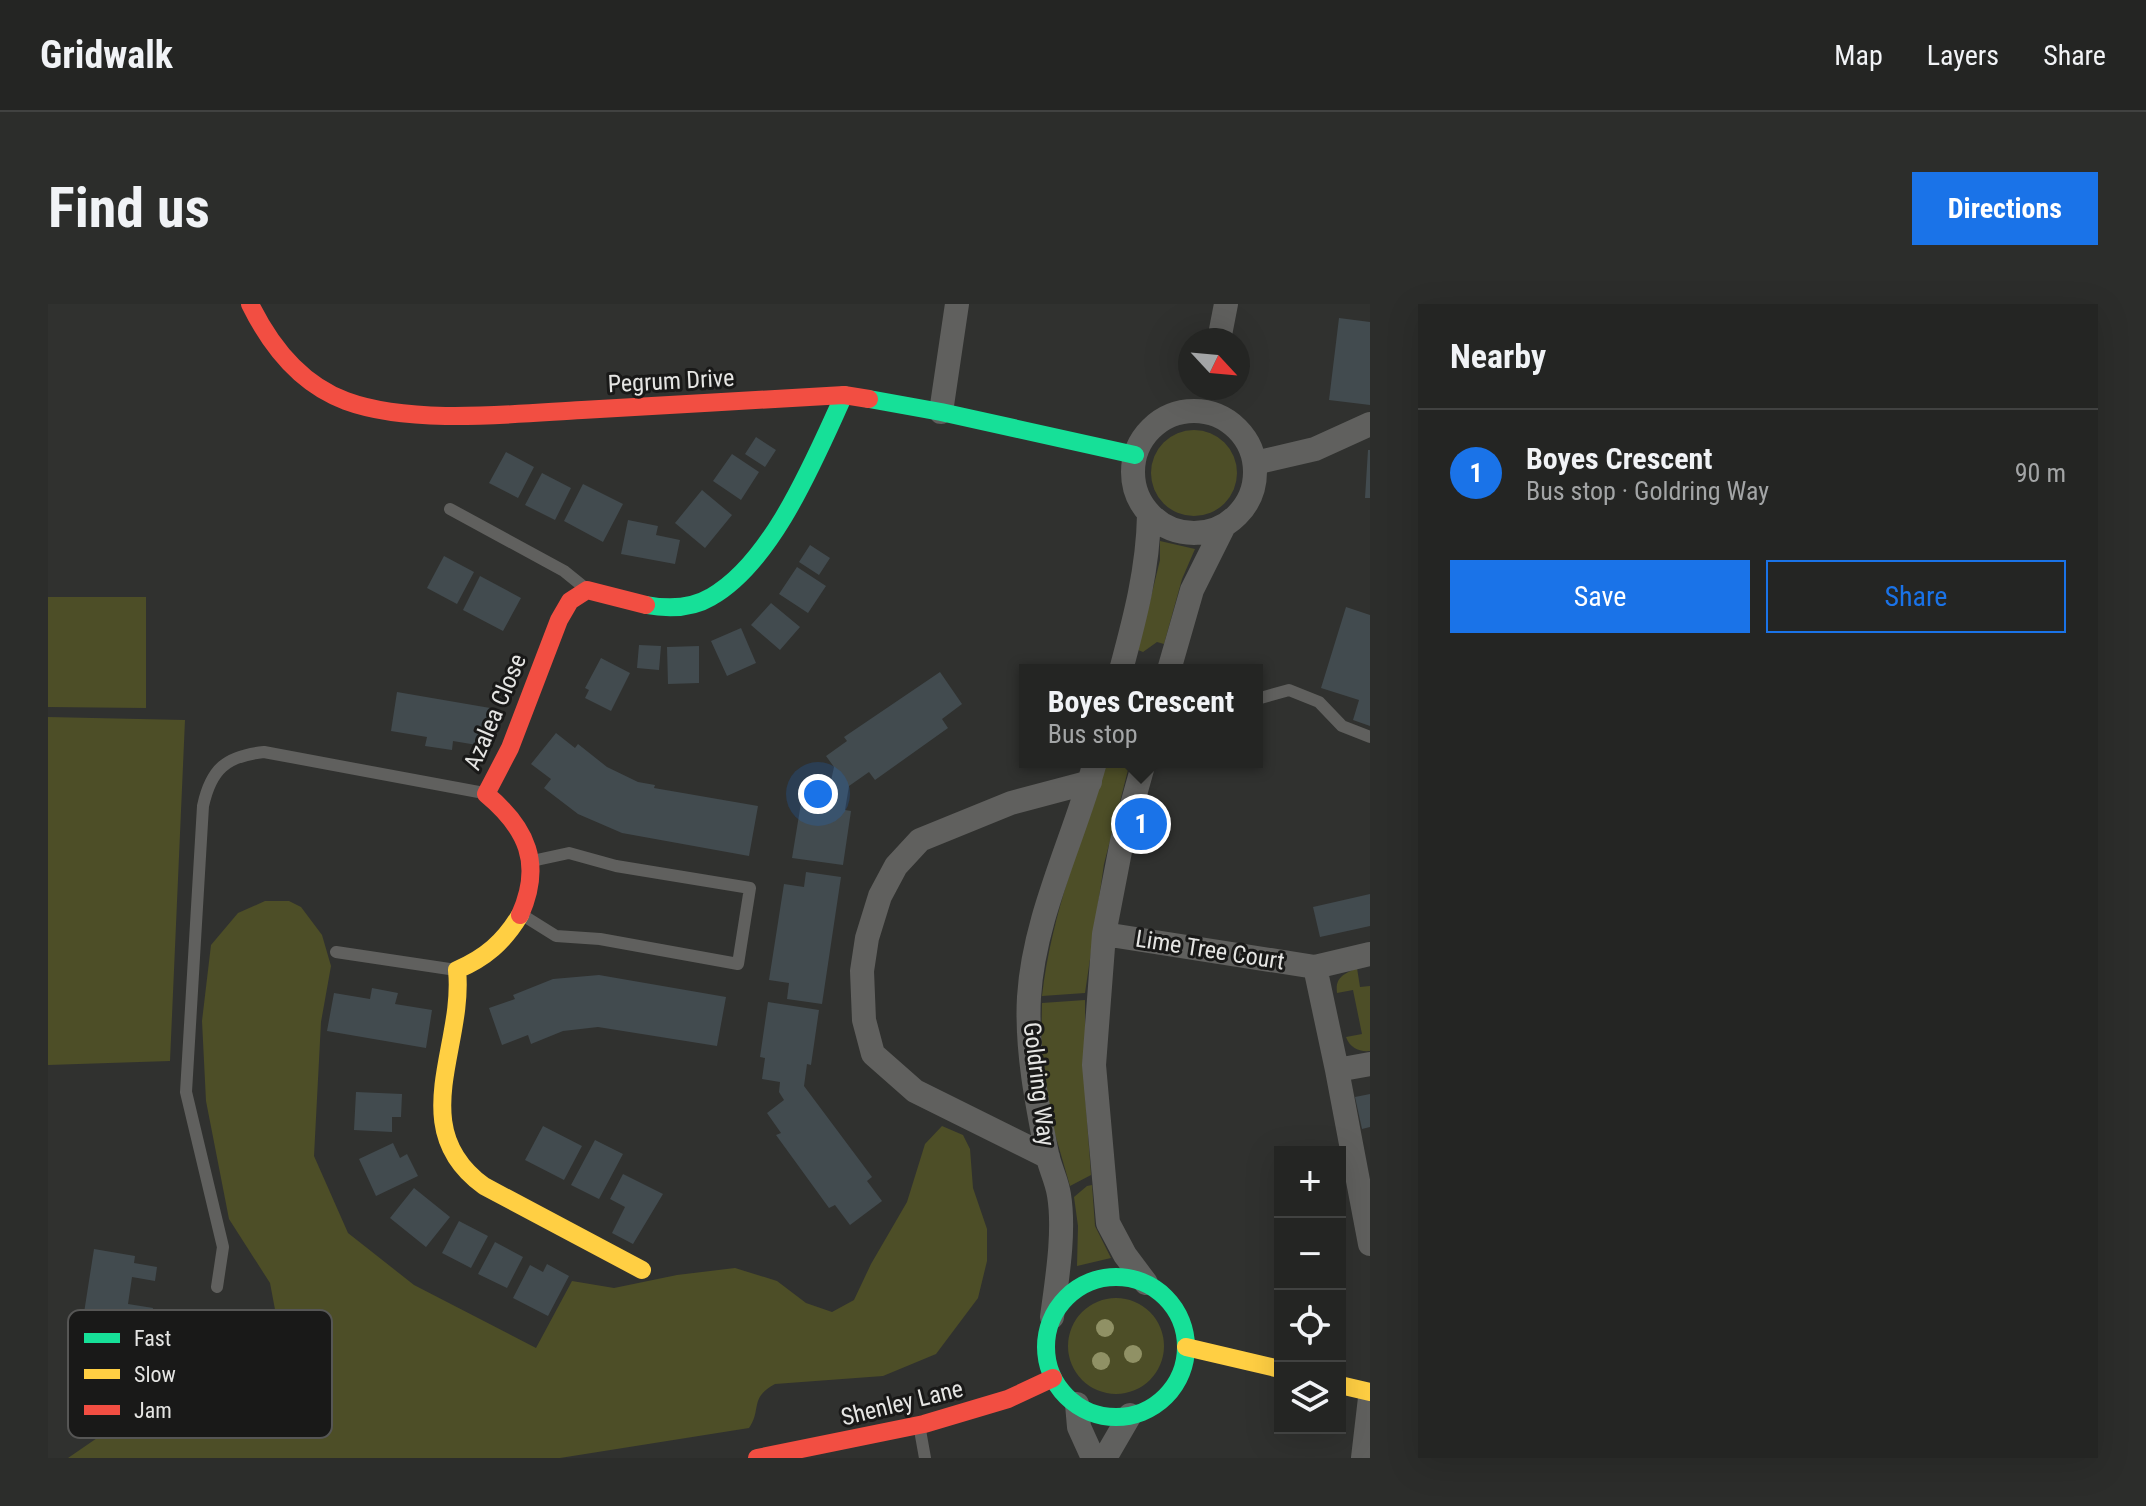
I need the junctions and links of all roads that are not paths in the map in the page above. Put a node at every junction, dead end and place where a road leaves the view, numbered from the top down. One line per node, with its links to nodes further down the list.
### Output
1 (250, 304): 5 (street, Pegrum Drive)
2 (957, 304): 7 (street)
3 (1226, 304): 4 (street)
4 (1221, 328)
5 (844, 395): 7 (street, Pegrum Drive); 14 (street)
6 (1206, 400): 9 (street); 10 (street)
7 (941, 412): 9 (street, Pegrum Drive)
8 (1370, 424): 10 (street)
9 (1135, 455): 12 (street)
10 (1255, 463): 13 (street)
11 (450, 509): 14 (lane)
12 (1149, 515): 13 (street); 15 (street)
13 (1224, 526): 16 (street)
14 (587, 590): 21 (street, Azalea Close)
15 (1123, 664)
16 (1171, 664)
17 (1263, 697): 18 (lane)
18 (1370, 737)
19 (1142, 768): 24 (street)
20 (1092, 772): 31 (street, Goldring Way); 31 (street)
21 (486, 794): 22 (street, Azalea Close); 35 (lane)
22 (531, 861): 23 (street, Azalea Close); 23 (lane)
23 (521, 914): 28 (street, Azalea Close)
24 (1104, 934): 27 (street, Lime Tree Court); 34 (street)
25 (336, 952): 28 (lane)
26 (1370, 954): 27 (street, Lime Tree Court)
27 (1315, 967): 30 (street, Lime Tree Court)
28 (457, 970): 33 (street)
29 (1370, 1064): 30 (street)
30 (1337, 1070): 32 (street, Lime Tree Court)
31 (1048, 1157): 36 (street, Goldring Way)
32 (1370, 1244)
33 (642, 1270)
34 (1146, 1283): 36 (street); 37 (street)
35 (217, 1287)
36 (1052, 1317): 39 (street)
37 (1186, 1347): 38 (street); 44 (street)
38 (1274, 1368)
39 (1053, 1378): 43 (street); 45 (street, Shenley Lane)
40 (1346, 1386): 41 (street)
41 (1370, 1392)
42 (1370, 1398): 52 (street)
43 (1077, 1404): 44 (street); 49 (street)
44 (1130, 1415): 50 (street)
45 (920, 1426): 46 (street, Shenley Lane); 48 (lane)
46 (826, 1452): 47 (street, Shenley Lane)
47 (757, 1458)
48 (925, 1458)
49 (1093, 1458)
50 (1105, 1458)
51 (1348, 1458): 52 (lane)
52 (1363, 1458)

